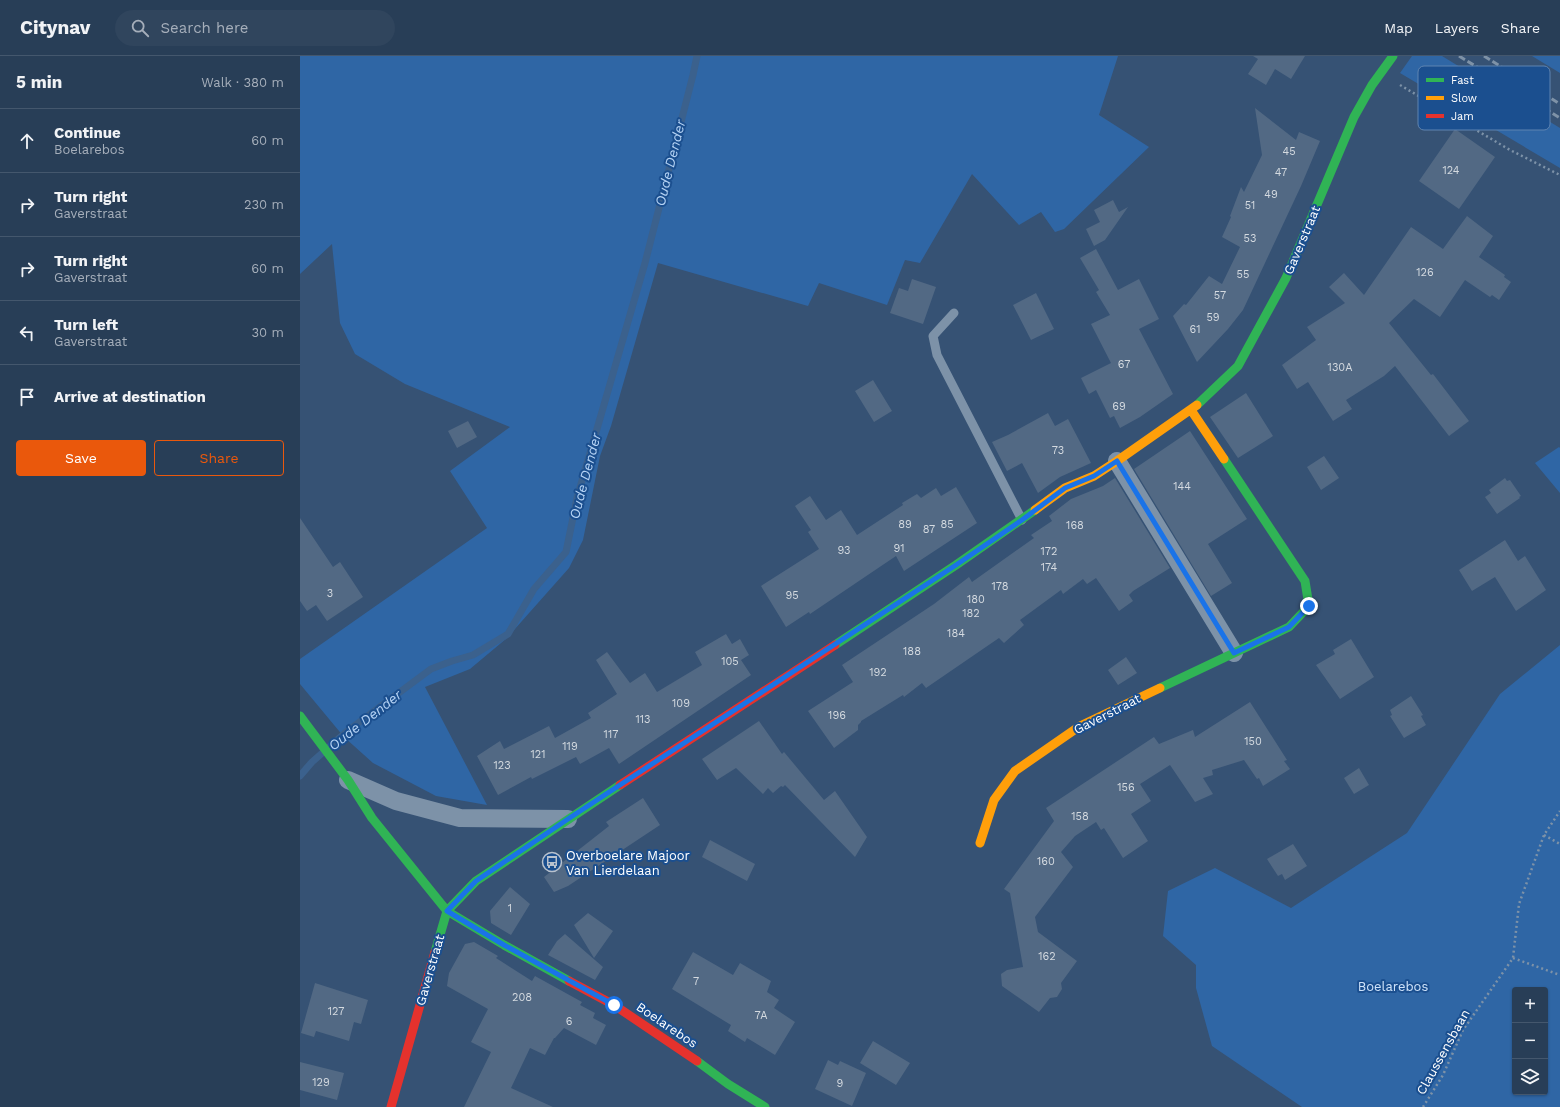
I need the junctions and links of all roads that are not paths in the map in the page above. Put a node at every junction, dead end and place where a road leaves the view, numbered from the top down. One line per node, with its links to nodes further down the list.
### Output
1 (1393, 56): 3 (street, Gaverstraat)
2 (954, 313): 5 (lane)
3 (1192, 410): 4 (street, Gaverstraat); 6 (street, Gaverstraat)
4 (1117, 461): 5 (street, Gaverstraat); 6 (street)
5 (1022, 520): 9 (street, Gaverstraat)
6 (1234, 653): 10 (street, Gaverstraat)
7 (300, 716): 8 (street)
8 (348, 780): 9 (street); 11 (street)
9 (568, 819): 11 (street, Gaverstraat)
10 (980, 843)
11 (447, 911): 12 (street, Gaverstraat); 13 (street, Boelarebos)
12 (391, 1107)
13 (765, 1107)

